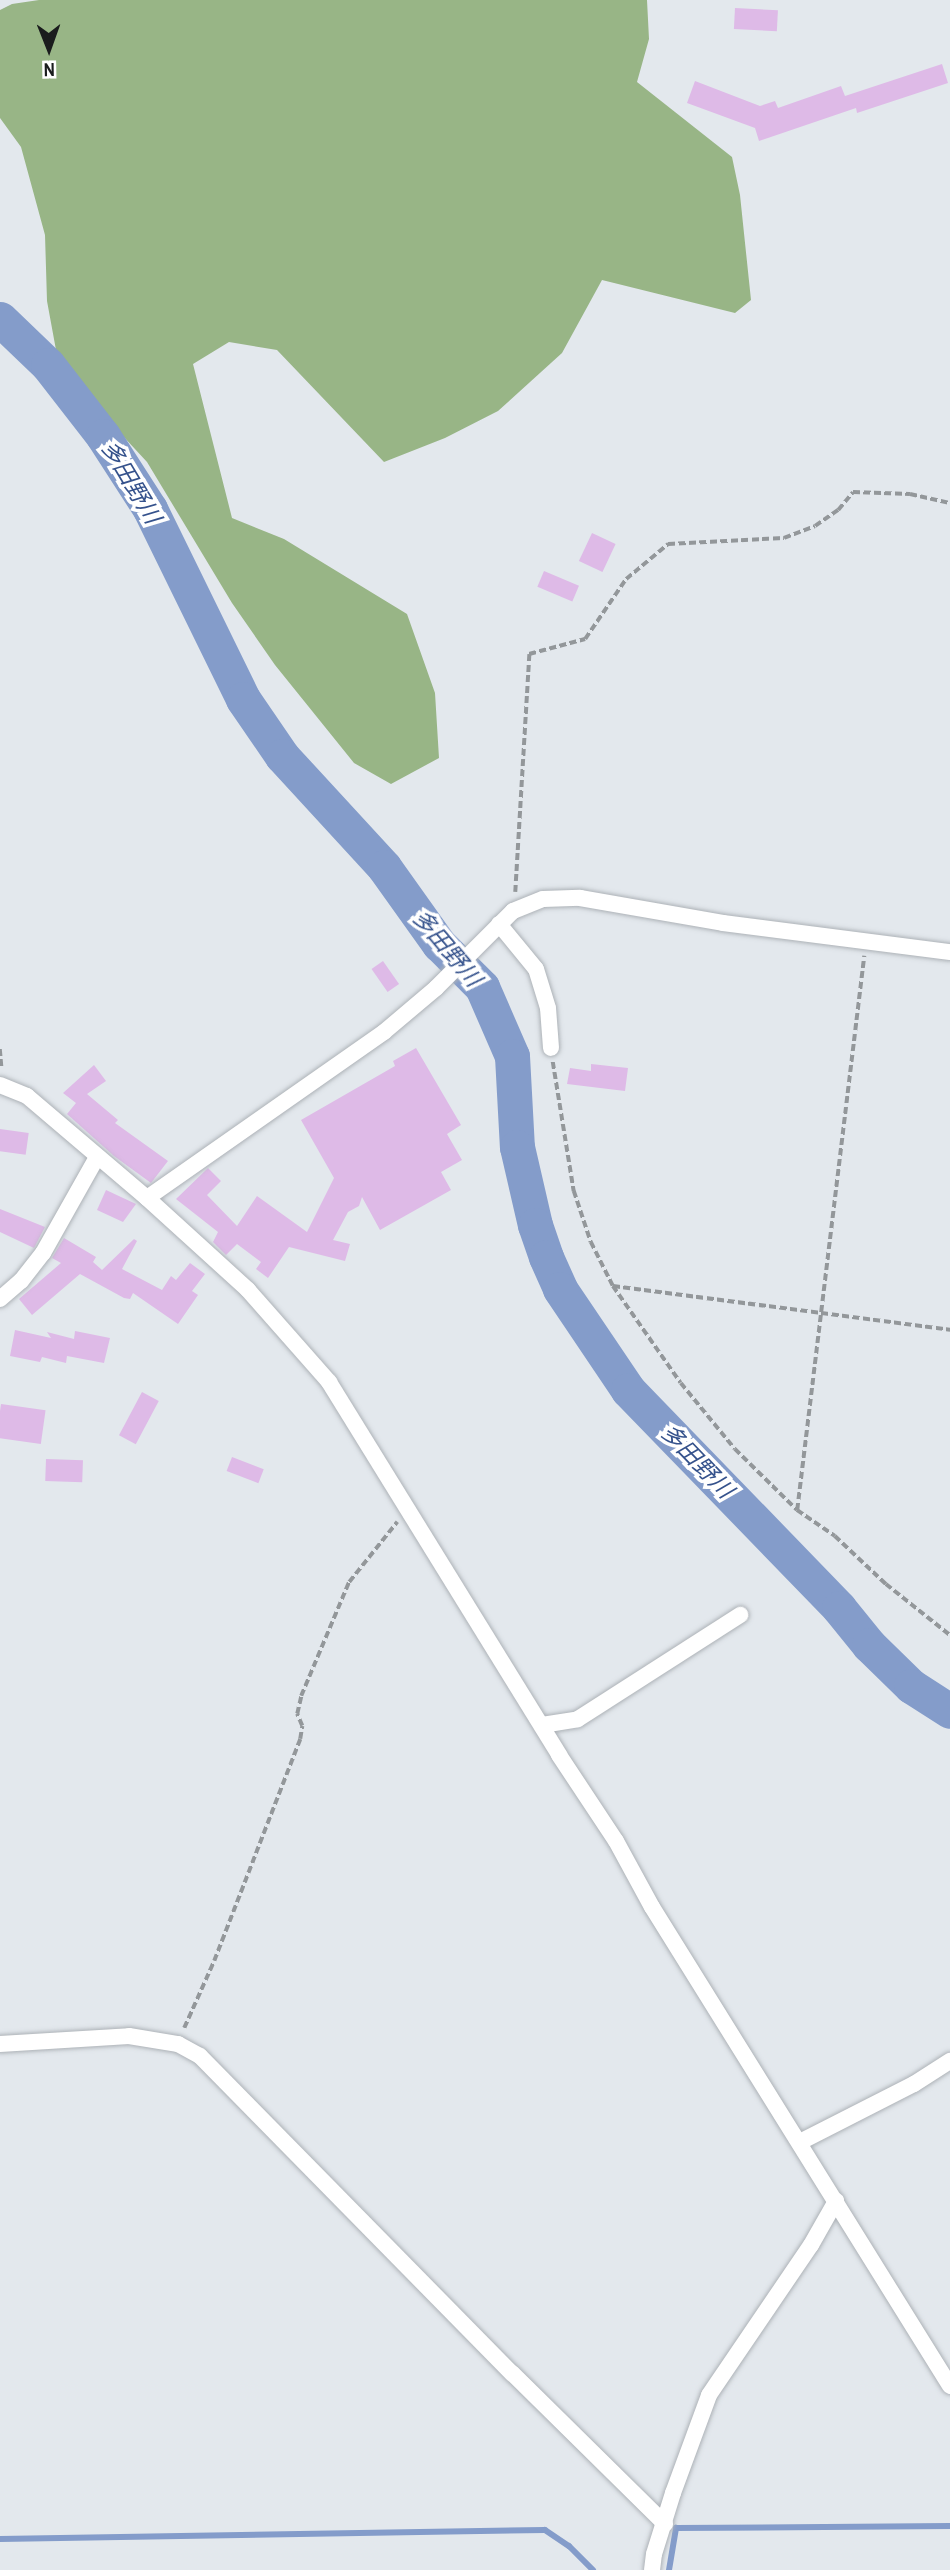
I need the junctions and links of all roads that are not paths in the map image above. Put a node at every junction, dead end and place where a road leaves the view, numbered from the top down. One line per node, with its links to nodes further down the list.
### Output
1 (495, 928): 2 (street); 3 (street); 6 (street)
2 (950, 952)
3 (551, 1048)
4 (0, 1084): 5 (street)
5 (97, 1157): 6 (street); 7 (street)
6 (147, 1198): 9 (street)
7 (0, 1299)
8 (740, 1615): 9 (street)
9 (542, 1726): 12 (street)
10 (0, 2044): 15 (street)
11 (950, 2061): 12 (street)
12 (800, 2142): 13 (street)
13 (836, 2201): 14 (street); 15 (street)
14 (950, 2386)
15 (665, 2524): 16 (street)
16 (652, 2570)

